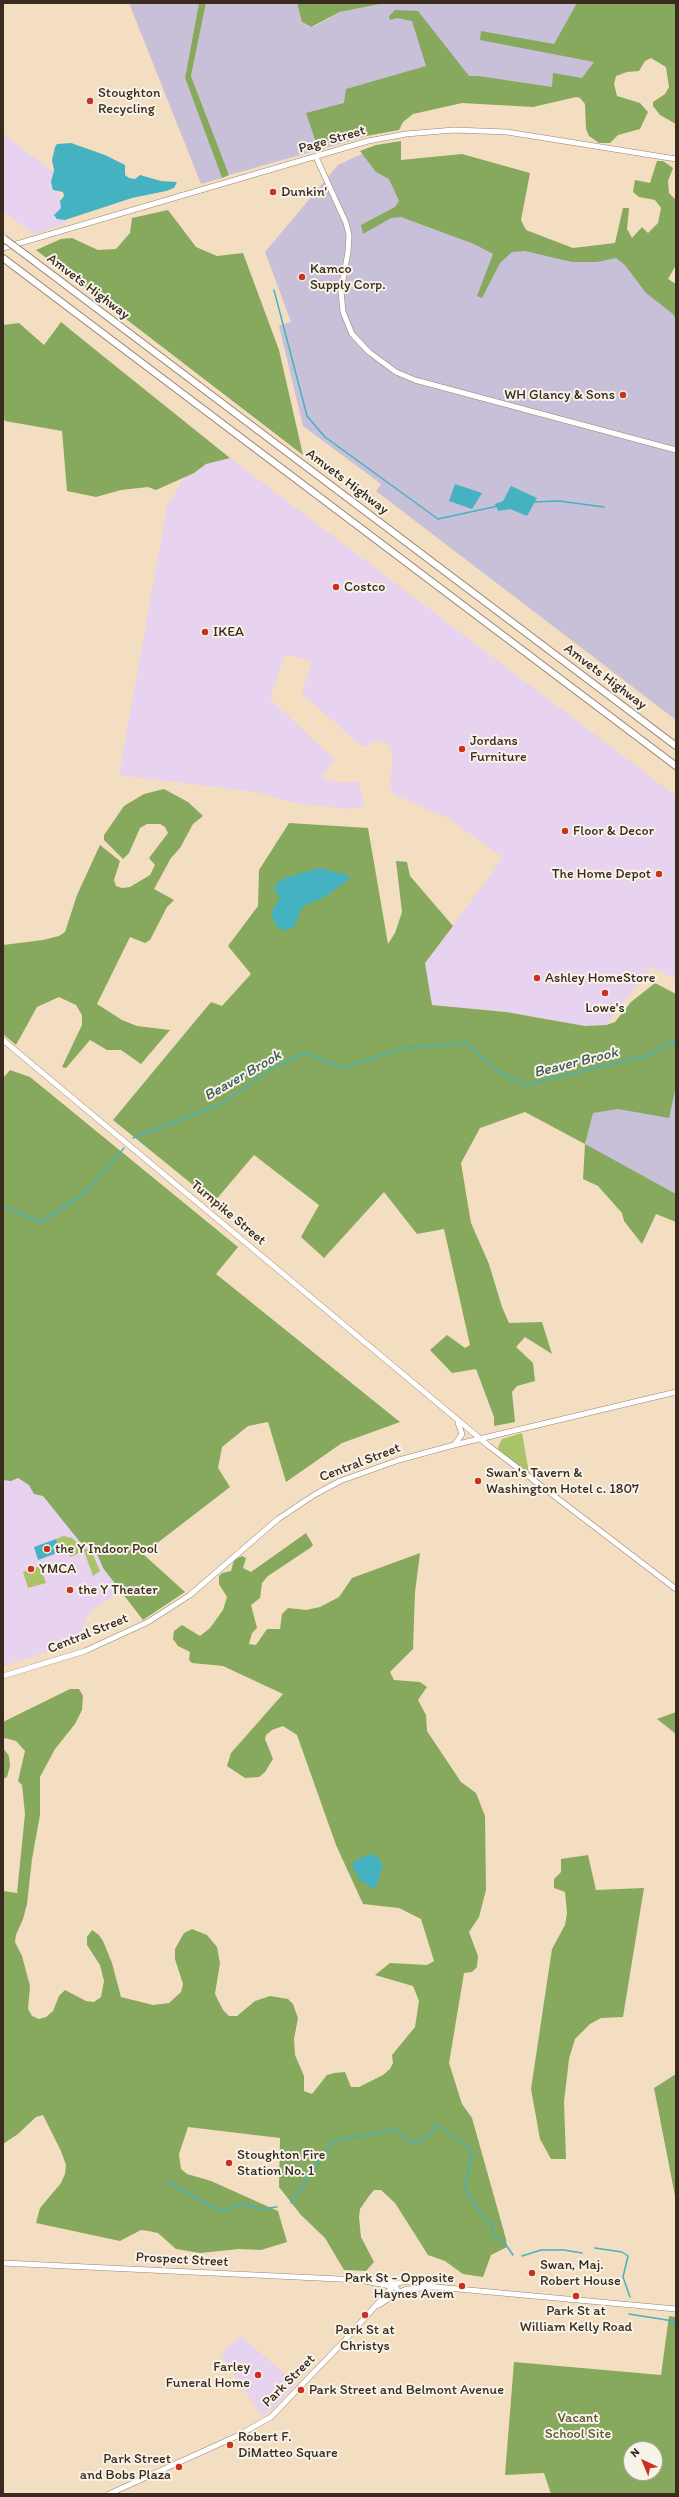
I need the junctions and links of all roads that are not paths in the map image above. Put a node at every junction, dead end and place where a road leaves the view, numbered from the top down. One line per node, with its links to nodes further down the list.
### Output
1 (316, 157): 2 (main road, Page Street); 4 (main road, Page Street); 6 (main road)
2 (676, 159)
3 (3, 238): 7 (highway, Amvets Highway, bridge)
4 (3, 248)
5 (5, 260): 8 (highway, Amvets Highway)
6 (676, 450)
7 (676, 746)
8 (676, 766)
9 (3, 1040): 11 (main road, Turnpike Street)
10 (676, 1392): 12 (main road, Central Street)
11 (439, 1404): 12 (main road, Turnpike Street); 13 (main road, Turnpike Street)
12 (481, 1439): 13 (main road, Central Street); 14 (main road, Turnpike Street)
13 (454, 1445): 15 (main road, Central Street)
14 (676, 1589)
15 (11, 1674): 16 (main road, Central Street); 17 (main road)
16 (3, 1676)
17 (3, 1679)
18 (3, 2263): 19 (main road, Prospect Street)
19 (360, 2280): 20 (main road, Prospect Street); 21 (main road, Prospect Street)
20 (376, 2283): 21 (main road, Prospect Street); 23 (main road, Prospect Street)
21 (392, 2285): 22 (main road, Park Street); 24 (main road); 25 (main road, Park Street)
22 (436, 2287): 24 (main road, Park Street); 26 (main road, Park Street)
23 (385, 2290): 25 (main road, Park Street)
24 (399, 2292): 27 (main road, Park Street)
25 (383, 2297): 27 (main road, Park Street)
26 (676, 2309)
27 (365, 2318): 28 (main road, Park Street)
28 (109, 2494)

